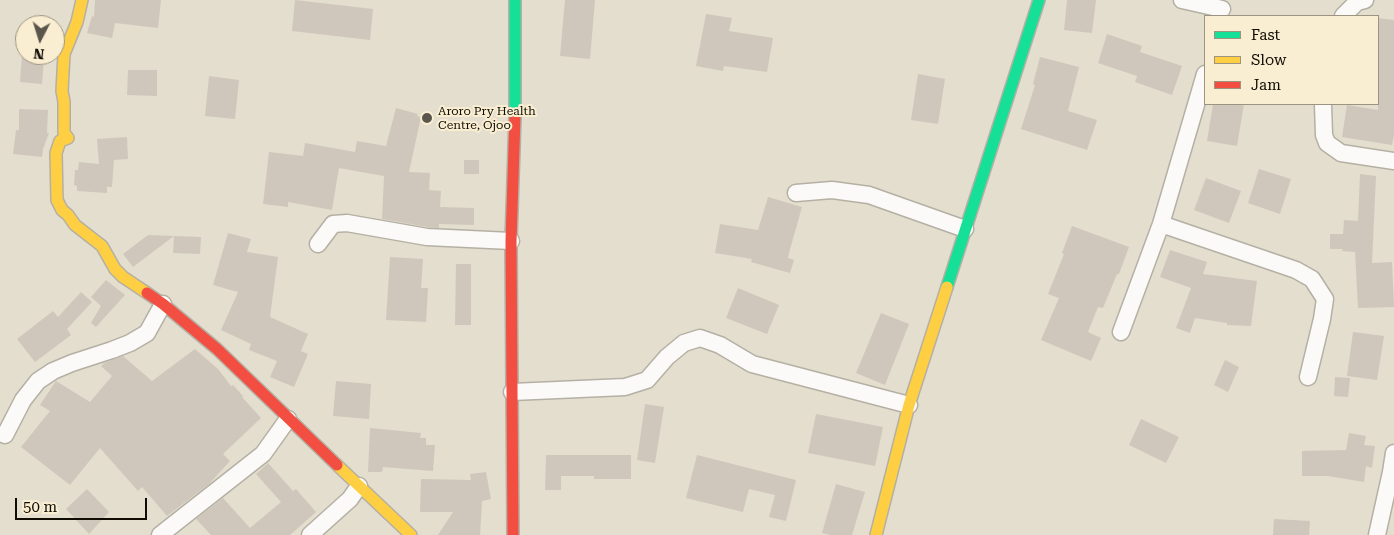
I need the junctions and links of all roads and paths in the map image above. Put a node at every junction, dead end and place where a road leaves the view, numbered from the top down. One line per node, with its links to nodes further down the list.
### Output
1 (82, 0): 16 (street)
2 (515, 0): 14 (street)
3 (1039, 0): 13 (street)
4 (1182, 0): 6 (street)
5 (1365, 0): 7 (street)
6 (1223, 8)
7 (1344, 15)
8 (1204, 77): 12 (street)
9 (1323, 105): 10 (street)
10 (1394, 160)
11 (796, 193): 13 (street)
12 (1161, 224): 17 (street); 18 (street)
13 (965, 229): 20 (street)
14 (511, 240): 15 (street); 19 (street)
15 (318, 244)
16 (163, 304): 21 (street); 22 (street)
17 (1121, 332)
18 (1308, 377)
19 (512, 392): 20 (street); 28 (street)
20 (909, 405): 29 (street)
21 (288, 420): 24 (street); 25 (street)
22 (5, 435)
23 (1394, 453): 30 (street)
24 (359, 486): 26 (street); 27 (street)
25 (160, 535)
26 (310, 535)
27 (411, 535)
28 (513, 535)
29 (876, 535)
30 (1377, 535)

